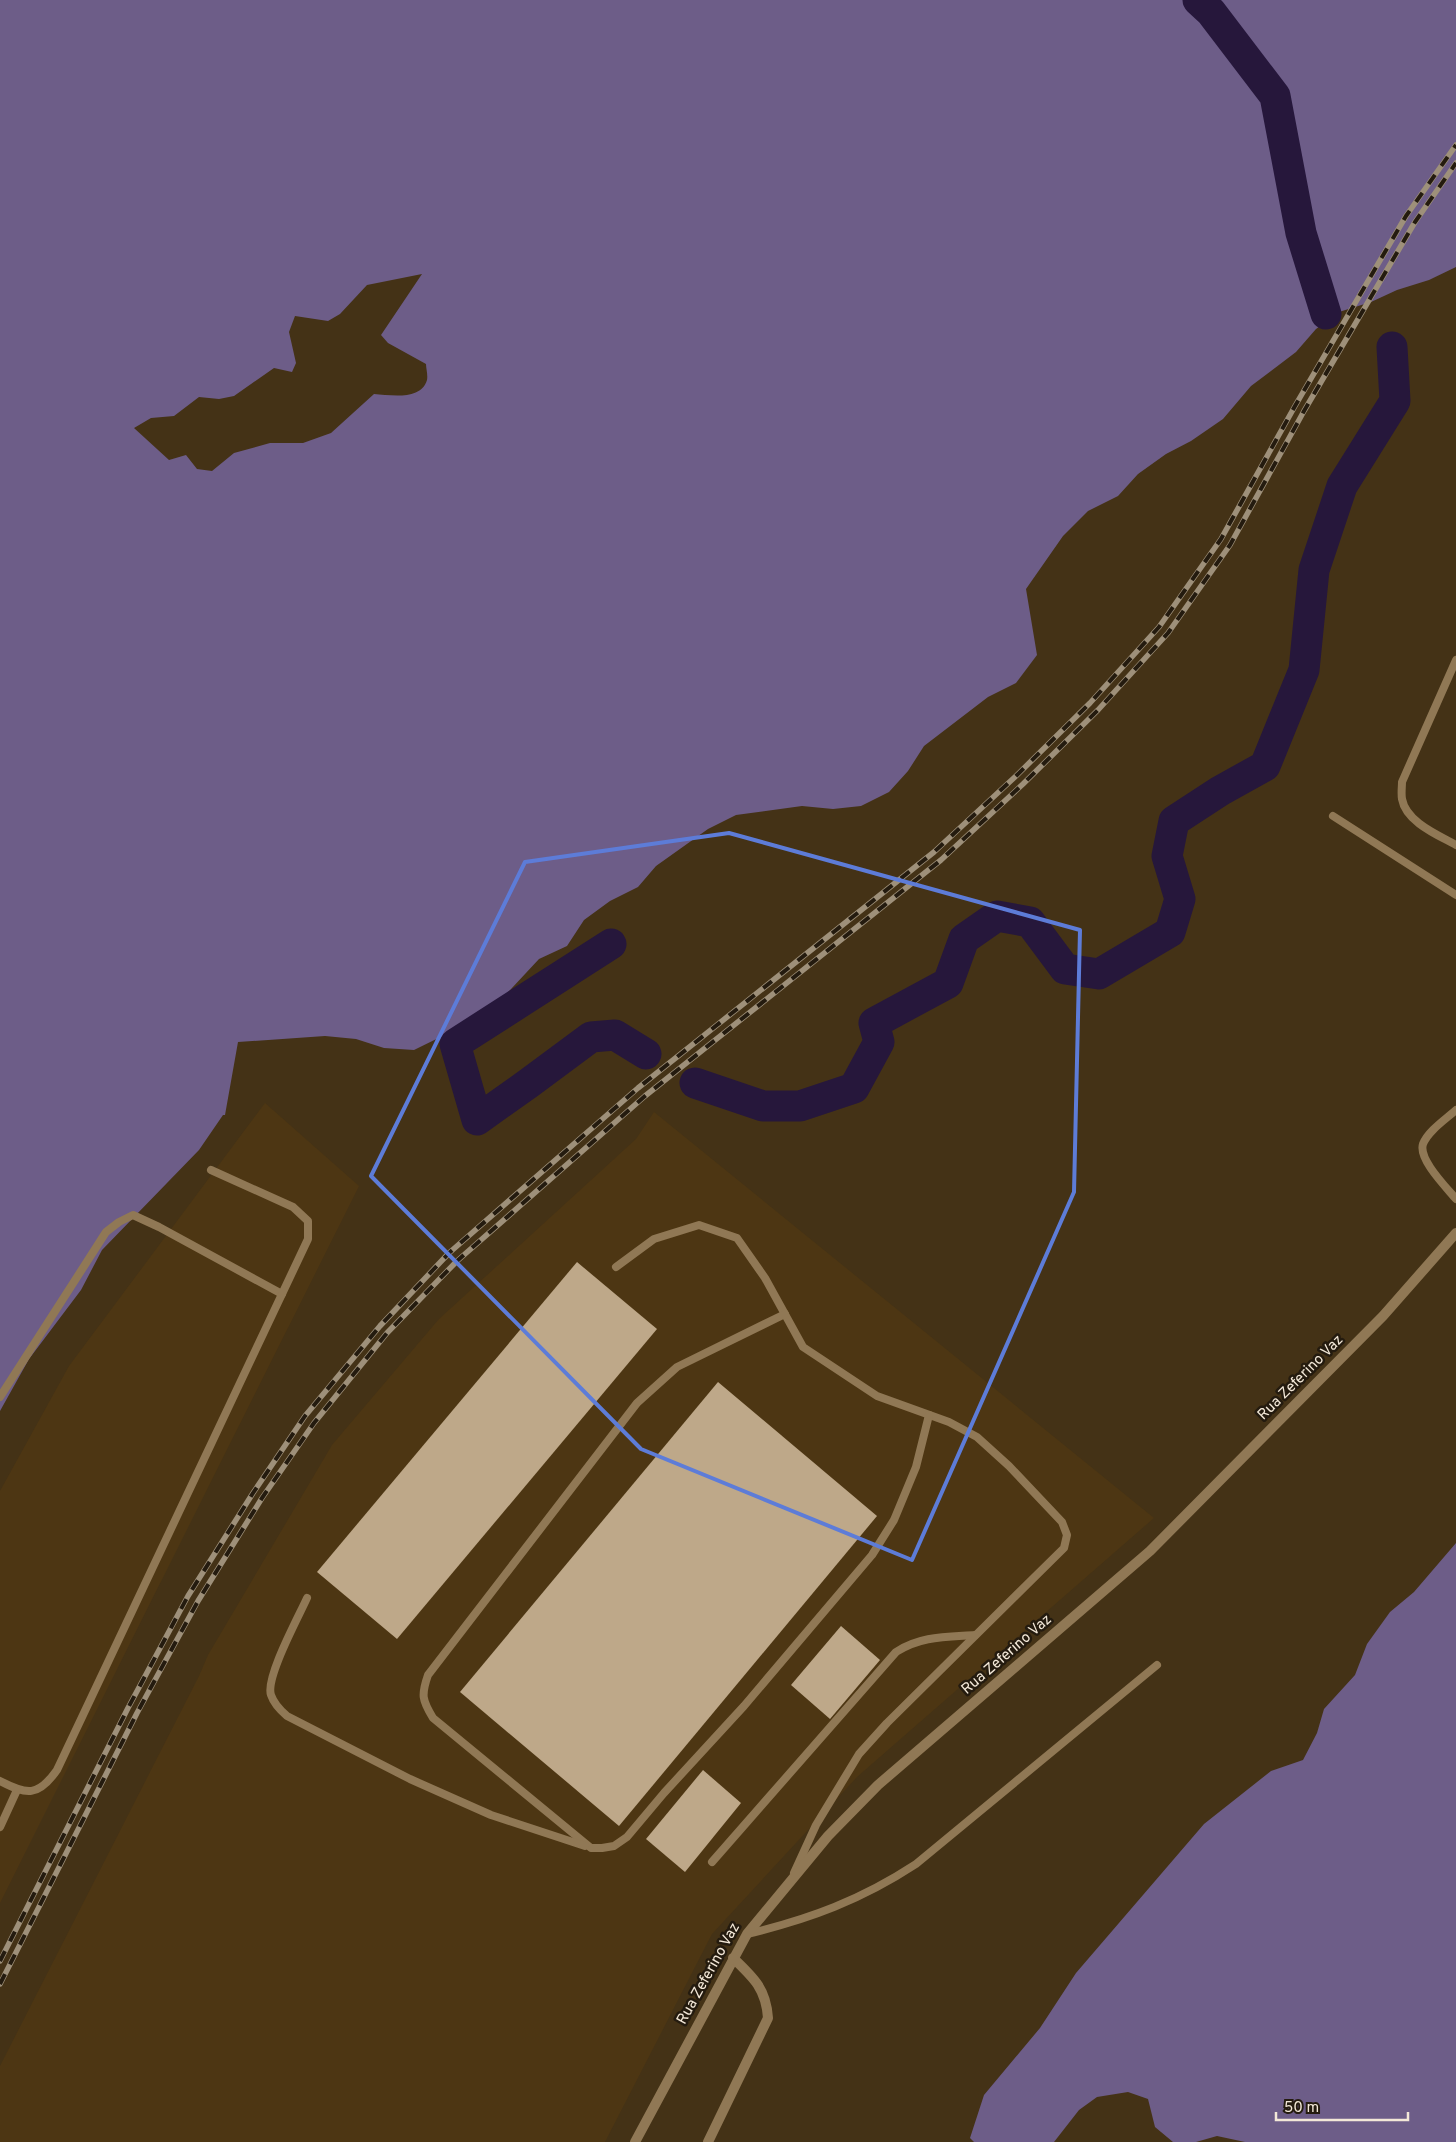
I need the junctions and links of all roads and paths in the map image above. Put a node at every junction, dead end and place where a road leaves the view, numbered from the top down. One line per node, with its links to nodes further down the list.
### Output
1 (1456, 660): 3 (lane)
2 (1333, 816): 4 (lane)
3 (1456, 845)
4 (1456, 895)
5 (1456, 1110): 7 (lane)
6 (211, 1170): 10 (lane)
7 (1456, 1198)
8 (1456, 1234): 22 (street, Rua Zeferino Vaz)
9 (616, 1267): 11 (lane)
10 (282, 1294): 12 (lane); 18 (lane)
11 (785, 1314): 13 (lane); 20 (lane)
12 (0, 1396)
13 (930, 1415): 15 (lane); 20 (lane)
14 (307, 1598): 20 (lane)
15 (975, 1635): 21 (lane); 22 (lane)
16 (1157, 1665): 23 (lane)
17 (0, 1782): 18 (lane)
18 (18, 1790): 19 (lane)
19 (0, 1827)
20 (592, 1848)
21 (712, 1862)
22 (791, 1878): 23 (street, Rua Zeferino Vaz)
23 (747, 1934): 24 (street, Rua Zeferino Vaz)
24 (733, 1958): 25 (street, Rua Zeferino Vaz); 26 (street)
25 (635, 2142)
26 (708, 2142)

